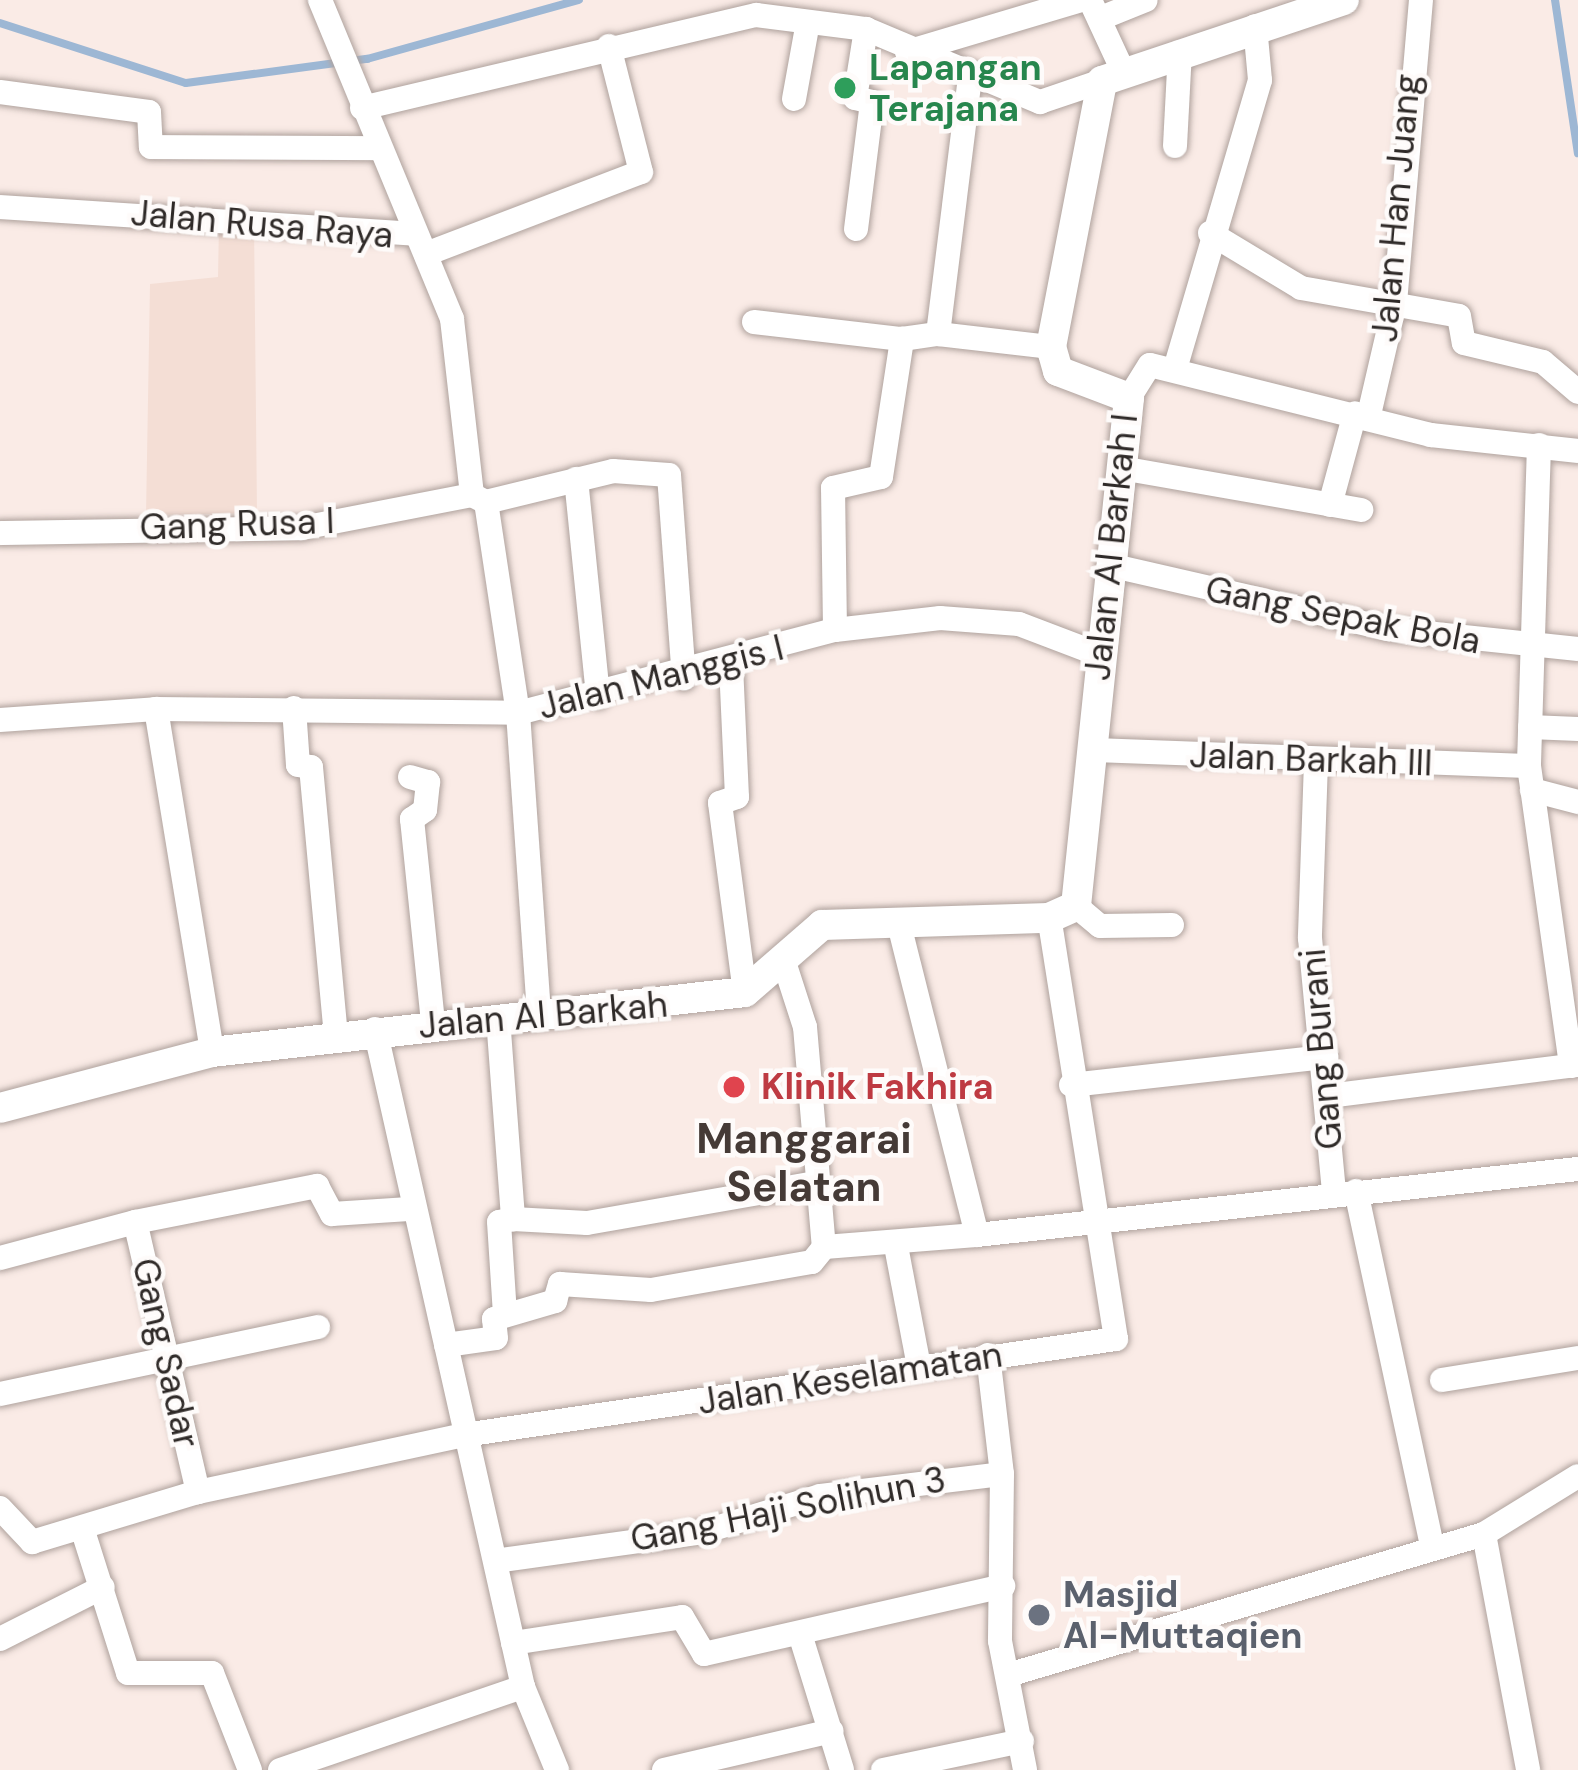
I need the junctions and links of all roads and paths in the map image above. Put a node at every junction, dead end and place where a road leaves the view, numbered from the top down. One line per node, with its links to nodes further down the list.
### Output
1 (320, 0): 18 (street, Jalan Rusa Raya)
2 (1147, 0): 7 (street)
3 (1344, 0): 6 (street)
4 (1421, 0): 25 (street, Jalan Han Juang)
5 (1064, 2): 12 (street)
6 (1285, 7): 9 (street)
7 (1096, 9): 14 (street)
8 (808, 22): 10 (street); 11 (street); 17 (street)
9 (1256, 26): 13 (street); 23 (street)
10 (866, 29): 12 (street); 22 (street)
11 (608, 46): 18 (street); 24 (street)
12 (908, 52): 15 (street)
13 (1180, 52): 14 (street); 19 (street)
14 (1112, 76): 15 (street); 29 (street)
15 (970, 78): 27 (street)
16 (0, 92): 20 (street)
17 (794, 99)
18 (360, 100): 20 (street, Jalan Rusa Raya)
19 (1175, 146)
20 (380, 148): 24 (street, Jalan Rusa Raya)
21 (0, 207): 24 (street, Jalan Rusa Raya)
22 (856, 229)
23 (1210, 233): 25 (street); 30 (street)
24 (421, 244): 38 (street)
25 (1395, 303): 31 (street); 33 (street, Jalan Han Juang)
26 (754, 322): 28 (street)
27 (938, 334): 28 (street); 29 (street)
28 (902, 339): 43 (street)
29 (1051, 347): 32 (street, Jalan Al Barkah I)
30 (1175, 369): 32 (street); 33 (street)
31 (1578, 392)
32 (1130, 398): 36 (street, Jalan Al Barkah I)
33 (1362, 416): 34 (street); 39 (street, Jalan Han Juang)
34 (1539, 445): 35 (street); 45 (street)
35 (1578, 451)
36 (1120, 469): 39 (street); 42 (street, Jalan Al Barkah I)
37 (576, 479): 38 (street, Gang Rusa I); 48 (street, Gang Rusa I); 49 (street)
38 (479, 498): 41 (street, Gang Rusa I); 52 (street)
39 (1330, 505): 40 (street)
40 (1361, 510)
41 (0, 533)
42 (1109, 565): 45 (street, Gang Sepak Bola); 46 (street, Jalan Al Barkah I)
43 (835, 630): 46 (street, Jalan Manggis I); 47 (street, Jalan Manggis I)
44 (1578, 649): 45 (street, Gang Sepak Bola)
45 (1527, 651): 54 (street)
46 (1098, 654): 56 (street, Jalan Al Barkah I)
47 (731, 664): 48 (street, Jalan Manggis I); 65 (street)
48 (684, 678): 49 (street, Jalan Manggis I)
49 (598, 698): 52 (street, Jalan Manggis I)
50 (294, 708): 51 (street, Jalan Manggis I); 52 (street, Jalan Manggis I); 70 (street)
51 (156, 709): 53 (street, Jalan Manggis I); 71 (street)
52 (518, 713): 66 (street)
53 (0, 720)
54 (1529, 727): 55 (street); 59 (street)
55 (1578, 729)
56 (1093, 750): 57 (street, Jalan Barkah III); 61 (street, Jalan Al Barkah I)
57 (1316, 762): 59 (street, Jalan Barkah III); 72 (street, Gang Burani)
58 (410, 776): 68 (street)
59 (1531, 778): 60 (street, Jalan Barkah III); 73 (street)
60 (1578, 802)
61 (1064, 913): 62 (street); 63 (street); 74 (street)
62 (898, 921): 64 (street); 84 (street)
63 (1172, 925)
64 (783, 959): 65 (street); 78 (street)
65 (745, 992): 66 (street, Jalan Al Barkah)
66 (538, 1017): 67 (street, Jalan Al Barkah)
67 (498, 1018): 68 (street, Jalan Al Barkah); 82 (street)
68 (433, 1023): 69 (street, Jalan Al Barkah)
69 (375, 1029): 70 (street, Jalan Al Barkah); 80 (street)
70 (336, 1035): 71 (street, Jalan Al Barkah)
71 (212, 1052): 76 (street, Jalan Al Barkah)
72 (1326, 1057): 74 (street); 75 (street, Gang Burani)
73 (1575, 1065): 75 (street)
74 (1071, 1085): 81 (street)
75 (1328, 1096): 79 (street, Gang Burani)
76 (0, 1108)
77 (1578, 1168): 79 (street)
78 (817, 1183): 82 (street); 86 (street)
79 (1345, 1192): 81 (street); 104 (street, Gang Burani)
80 (409, 1209): 83 (street, Gang Sadar); 90 (street)
81 (1093, 1214): 84 (street); 91 (street, Jalan Keselamatan)
82 (513, 1219): 88 (street)
83 (135, 1222): 87 (street); 94 (street, Gang Sadar)
84 (977, 1235): 85 (street)
85 (896, 1246): 86 (street); 93 (street)
86 (824, 1247): 88 (street)
87 (0, 1258)
88 (505, 1315): 90 (street)
89 (318, 1327): 94 (street)
90 (446, 1345): 97 (street)
91 (988, 1354): 93 (street, Jalan Keselamatan); 98 (street)
92 (1578, 1358): 95 (street)
93 (918, 1361): 97 (street, Jalan Keselamatan)
94 (169, 1362): 96 (street); 100 (street, Gang Sadar)
95 (1442, 1380)
96 (0, 1394)
97 (464, 1435): 100 (street, Jalan Keselamatan); 105 (street)
98 (1002, 1474): 105 (street, Gang Haji Solihun 3); 106 (street)
99 (1578, 1476): 103 (street)
100 (198, 1492): 102 (street, Jalan Keselamatan)
101 (0, 1508): 102 (street, Jalan Keselamatan)
102 (82, 1528): 107 (street)
103 (1484, 1534): 104 (street); 122 (street)
104 (1432, 1547): 111 (street)
105 (502, 1560): 110 (street)
106 (1003, 1586): 108 (street); 111 (street)
107 (103, 1587): 109 (street); 115 (street)
108 (800, 1634): 110 (street); 113 (street)
109 (0, 1639)
110 (512, 1642): 112 (street)
111 (1008, 1675): 114 (street)
112 (523, 1687): 116 (street); 117 (street)
113 (832, 1731): 118 (street); 119 (street)
114 (1022, 1741): 120 (street); 121 (street)
115 (250, 1770)
116 (280, 1770)
117 (556, 1770)
118 (664, 1770)
119 (842, 1770)
120 (883, 1770)
121 (1024, 1770)
122 (1528, 1770)

